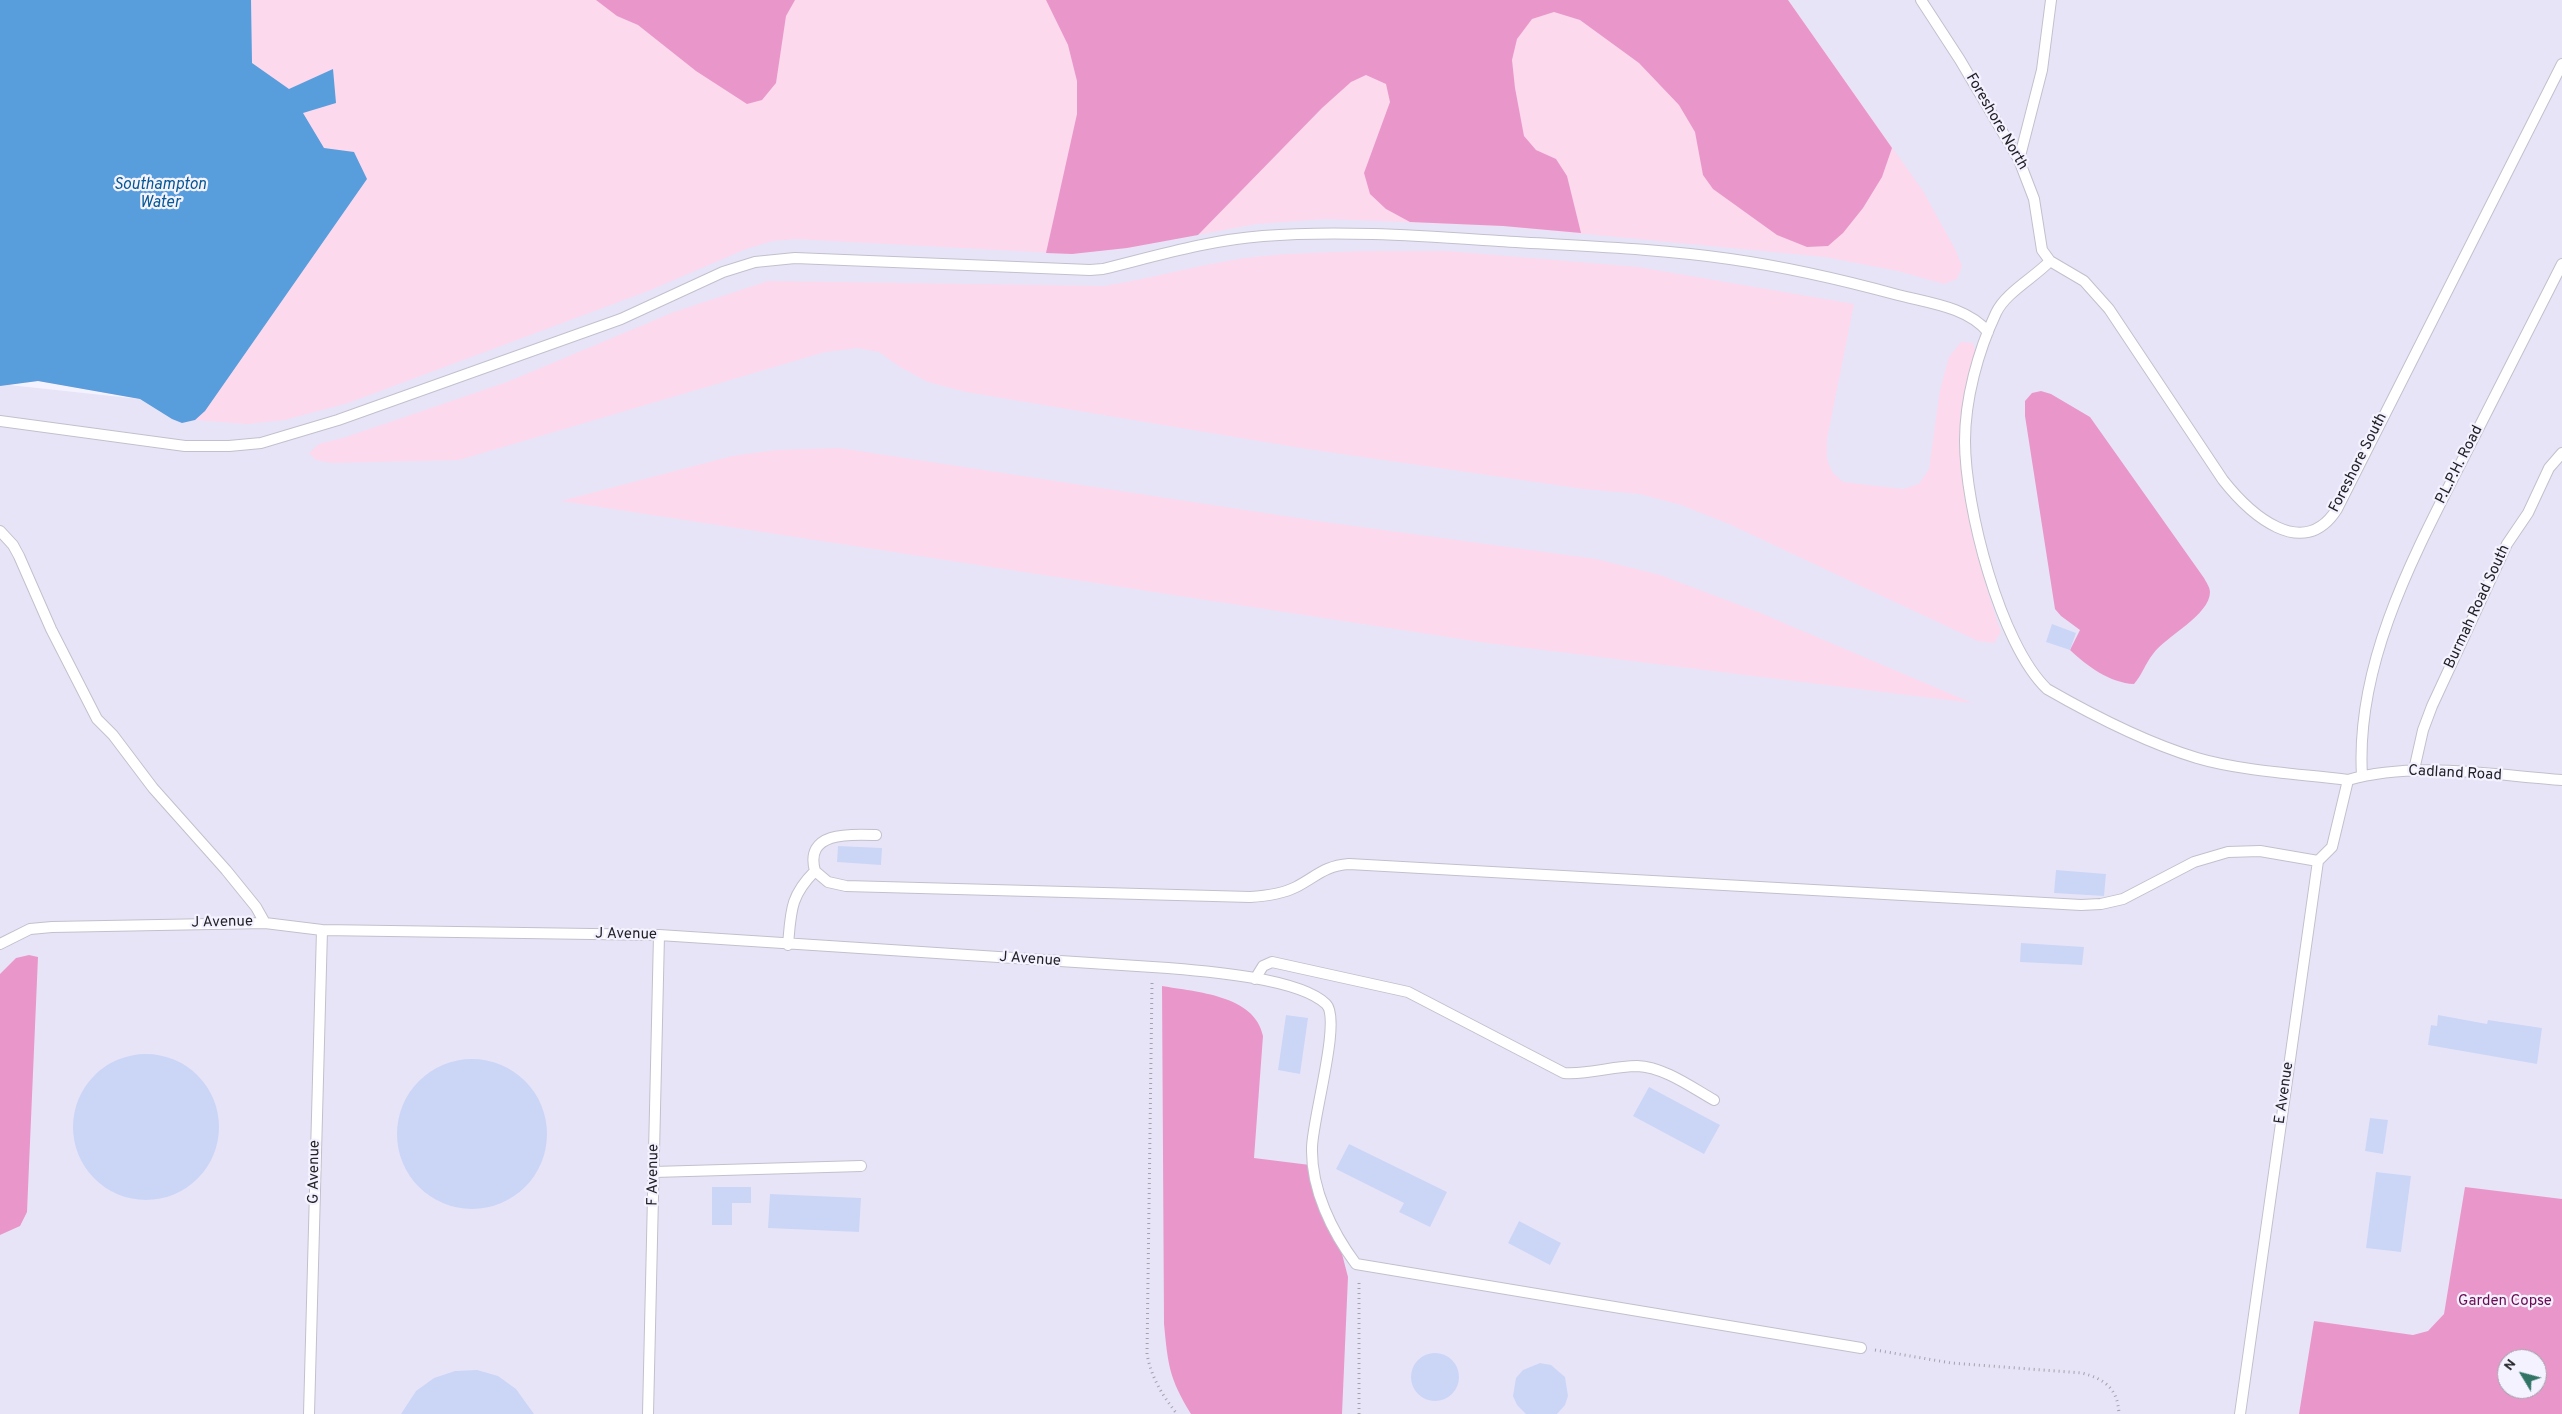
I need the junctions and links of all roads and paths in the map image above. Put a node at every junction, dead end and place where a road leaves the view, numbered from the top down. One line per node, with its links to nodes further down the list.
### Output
1 (1921, 0): 4 (lane, Foreshore North)
2 (2051, 0): 4 (lane)
3 (2562, 64): 5 (lane, Foreshore South)
4 (2019, 160): 5 (lane, Foreshore North)
5 (2050, 260): 7 (lane)
6 (2562, 264): 12 (lane, P.L.P.H. Road)
7 (1988, 332): 8 (lane); 13 (lane)
8 (0, 421)
9 (2562, 453): 11 (lane, Burmah Road South)
10 (0, 531): 18 (lane)
11 (2414, 770): 12 (lane, Cadland Road); 14 (lane, Cadland Road)
12 (2362, 776): 13 (lane, Cadland Road)
13 (2348, 780): 16 (lane)
14 (2562, 780)
15 (876, 836): 17 (lane)
16 (2318, 861): 17 (lane); 35 (lane, E Avenue)
17 (815, 871): 22 (lane)
18 (264, 923): 19 (lane, J Avenue); 21 (lane, J Avenue)
19 (322, 930): 20 (lane, J Avenue); 30 (lane, G Avenue)
20 (659, 935): 22 (lane, J Avenue); 27 (lane, F Avenue)
21 (0, 944)
22 (788, 945): 23 (lane, J Avenue)
23 (1152, 967): 24 (lane, J Avenue); 32 (path)
24 (1255, 979): 25 (lane); 28 (lane, J Avenue)
25 (1714, 1100)
26 (861, 1166): 27 (lane)
27 (654, 1172): 31 (lane, F Avenue)
28 (1356, 1264): 29 (lane); 33 (path)
29 (1861, 1348): 34 (path)
30 (309, 1414)
31 (648, 1414)
32 (1177, 1414)
33 (1359, 1414)
34 (2118, 1414)
35 (2240, 1414)

